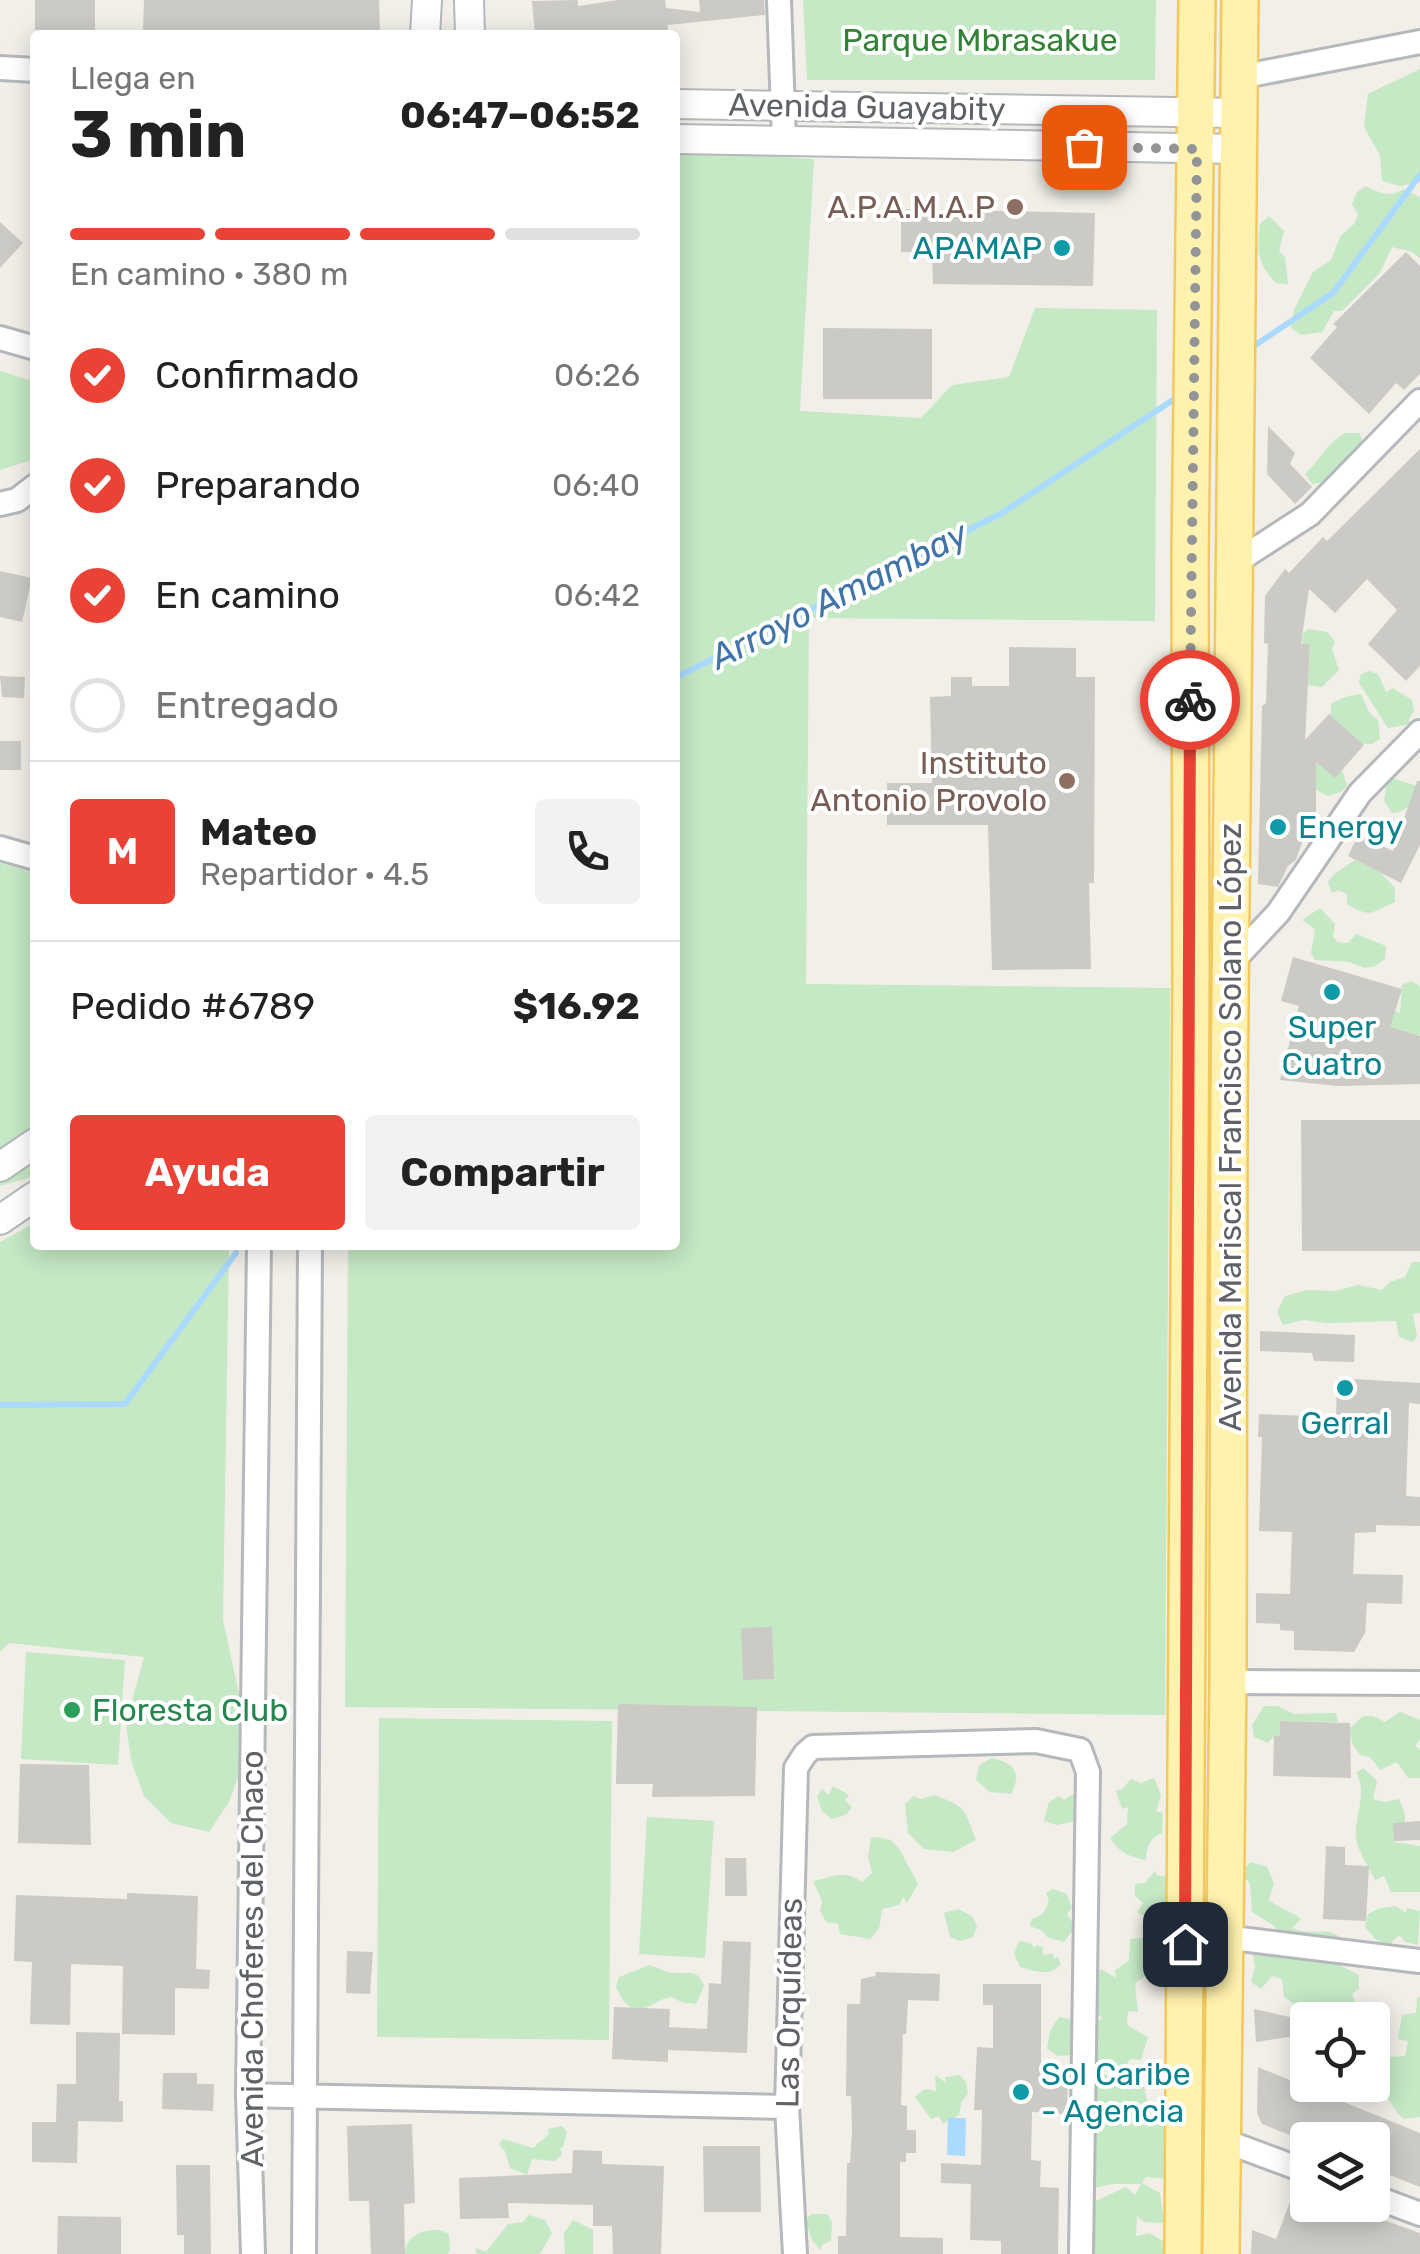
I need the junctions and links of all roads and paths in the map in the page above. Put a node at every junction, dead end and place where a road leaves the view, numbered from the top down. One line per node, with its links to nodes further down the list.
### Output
1 (426, 0): 6 (street)
2 (469, 0): 7 (street)
3 (779, 0): 13 (street)
4 (1197, 0): 14 (main road, Avenida Mariscal Francisco Solano López)
5 (1240, 0): 11 (main road, Avenida Mariscal Francisco Solano López)
6 (425, 30)
7 (470, 30)
8 (1420, 42): 11 (street)
9 (0, 68): 10 (street)
10 (30, 70)
11 (1240, 77): 15 (main road, Avenida Mariscal Francisco Solano López)
12 (680, 104): 13 (street, Avenida Guayabity)
13 (782, 105): 14 (street, Avenida Guayabity); 17 (street)
14 (1197, 112): 15 (street, Avenida Guayabity); 18 (main road, Avenida Mariscal Francisco Solano López)
15 (1240, 113): 19 (main road, Avenida Mariscal Francisco Solano López)
16 (680, 139): 17 (street, Avenida Guayabity)
17 (784, 140): 18 (street, Avenida Guayabity)
18 (1197, 149): 19 (street, Avenida Guayabity); 51 (main road, Avenida Mariscal Francisco Solano López)
19 (1239, 149): 25 (main road, Avenida Mariscal Francisco Solano López)
20 (0, 338): 21 (street)
21 (30, 347)
22 (1420, 401): 25 (street)
23 (30, 490): 24 (street)
24 (0, 504)
25 (1232, 564): 29 (main road, Avenida Mariscal Francisco Solano López)
26 (1420, 732): 29 (street)
27 (0, 848): 28 (street)
28 (30, 857)
29 (1231, 963): 36 (main road, Avenida Mariscal Francisco Solano López)
30 (30, 1146): 31 (street)
31 (0, 1167)
32 (30, 1199): 33 (street)
33 (0, 1220)
34 (259, 1250): 40 (street, Avenida Choferes del Chaco)
35 (310, 1250): 41 (street, Avenida Choferes del Chaco)
36 (1228, 1682): 37 (street); 38 (main road, Avenida Mariscal Francisco Solano López)
37 (1420, 1683)
38 (1224, 1938): 39 (street); 43 (main road, Avenida Mariscal Francisco Solano López)
39 (1420, 1961)
40 (248, 2096): 41 (street); 47 (street, Avenida Choferes del Chaco)
41 (304, 2097): 42 (street); 48 (street, Avenida Choferes del Chaco)
42 (786, 2107): 49 (street, Las Orquídeas); 50 (street, Las Orquídeas)
43 (1222, 2140): 44 (street); 52 (main road, Avenida Mariscal Francisco Solano López)
44 (1290, 2165)
45 (1390, 2203): 46 (street)
46 (1420, 2214)
47 (253, 2254)
48 (304, 2254)
49 (795, 2254)
50 (1081, 2254)
51 (1182, 2254)
52 (1221, 2254)

